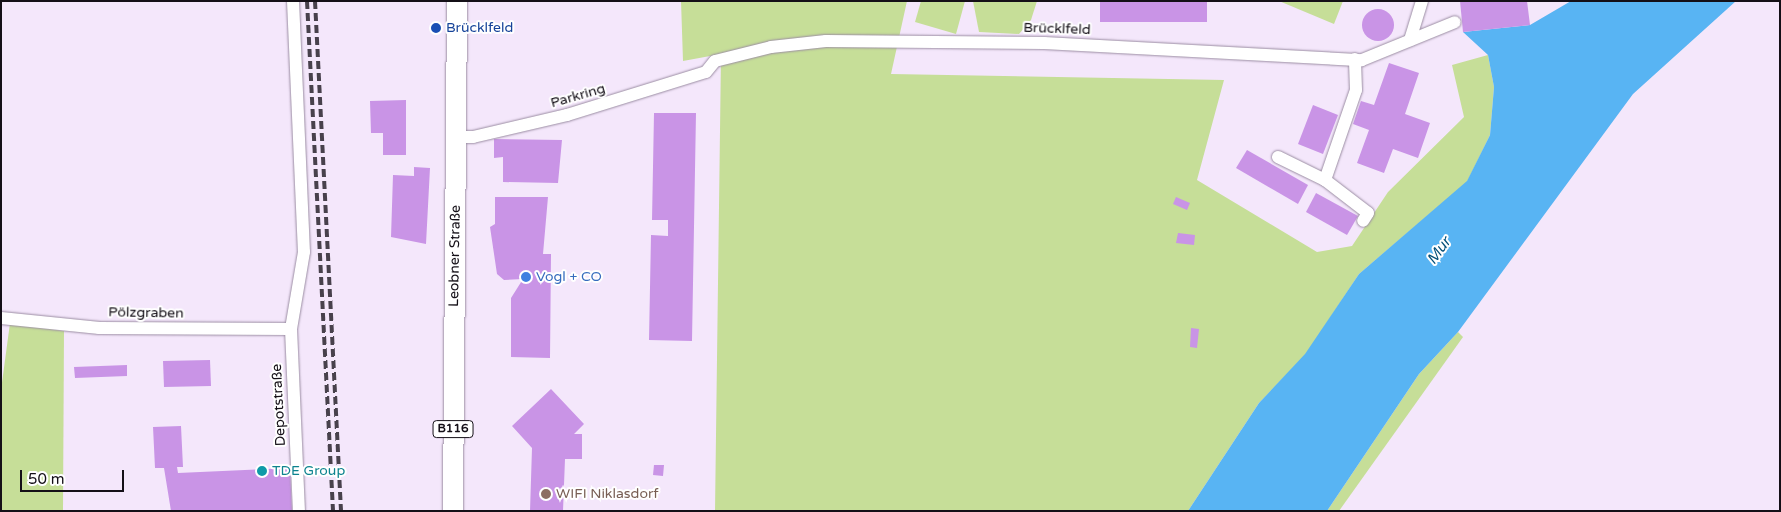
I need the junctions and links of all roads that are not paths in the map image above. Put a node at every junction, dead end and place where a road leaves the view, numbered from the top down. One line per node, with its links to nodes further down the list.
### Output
1 (292, 1): 13 (street, Depotstraße)
2 (457, 1): 8 (main road, Leobner Straße / B116)
3 (1422, 1): 5 (street)
4 (1456, 22): 5 (street, Brücklfeld)
5 (1410, 40): 6 (street, Brücklfeld)
6 (1355, 59): 7 (street, Brücklfeld); 10 (street)
7 (706, 72): 8 (street, Parkring)
8 (457, 136): 15 (main road, Leobner Straße / B116)
9 (1278, 157): 10 (street)
10 (1325, 180): 11 (street)
11 (1363, 221)
12 (1, 318): 13 (street, Pölzgraben)
13 (290, 328): 14 (street, Depotstraße)
14 (299, 511)
15 (453, 511)

